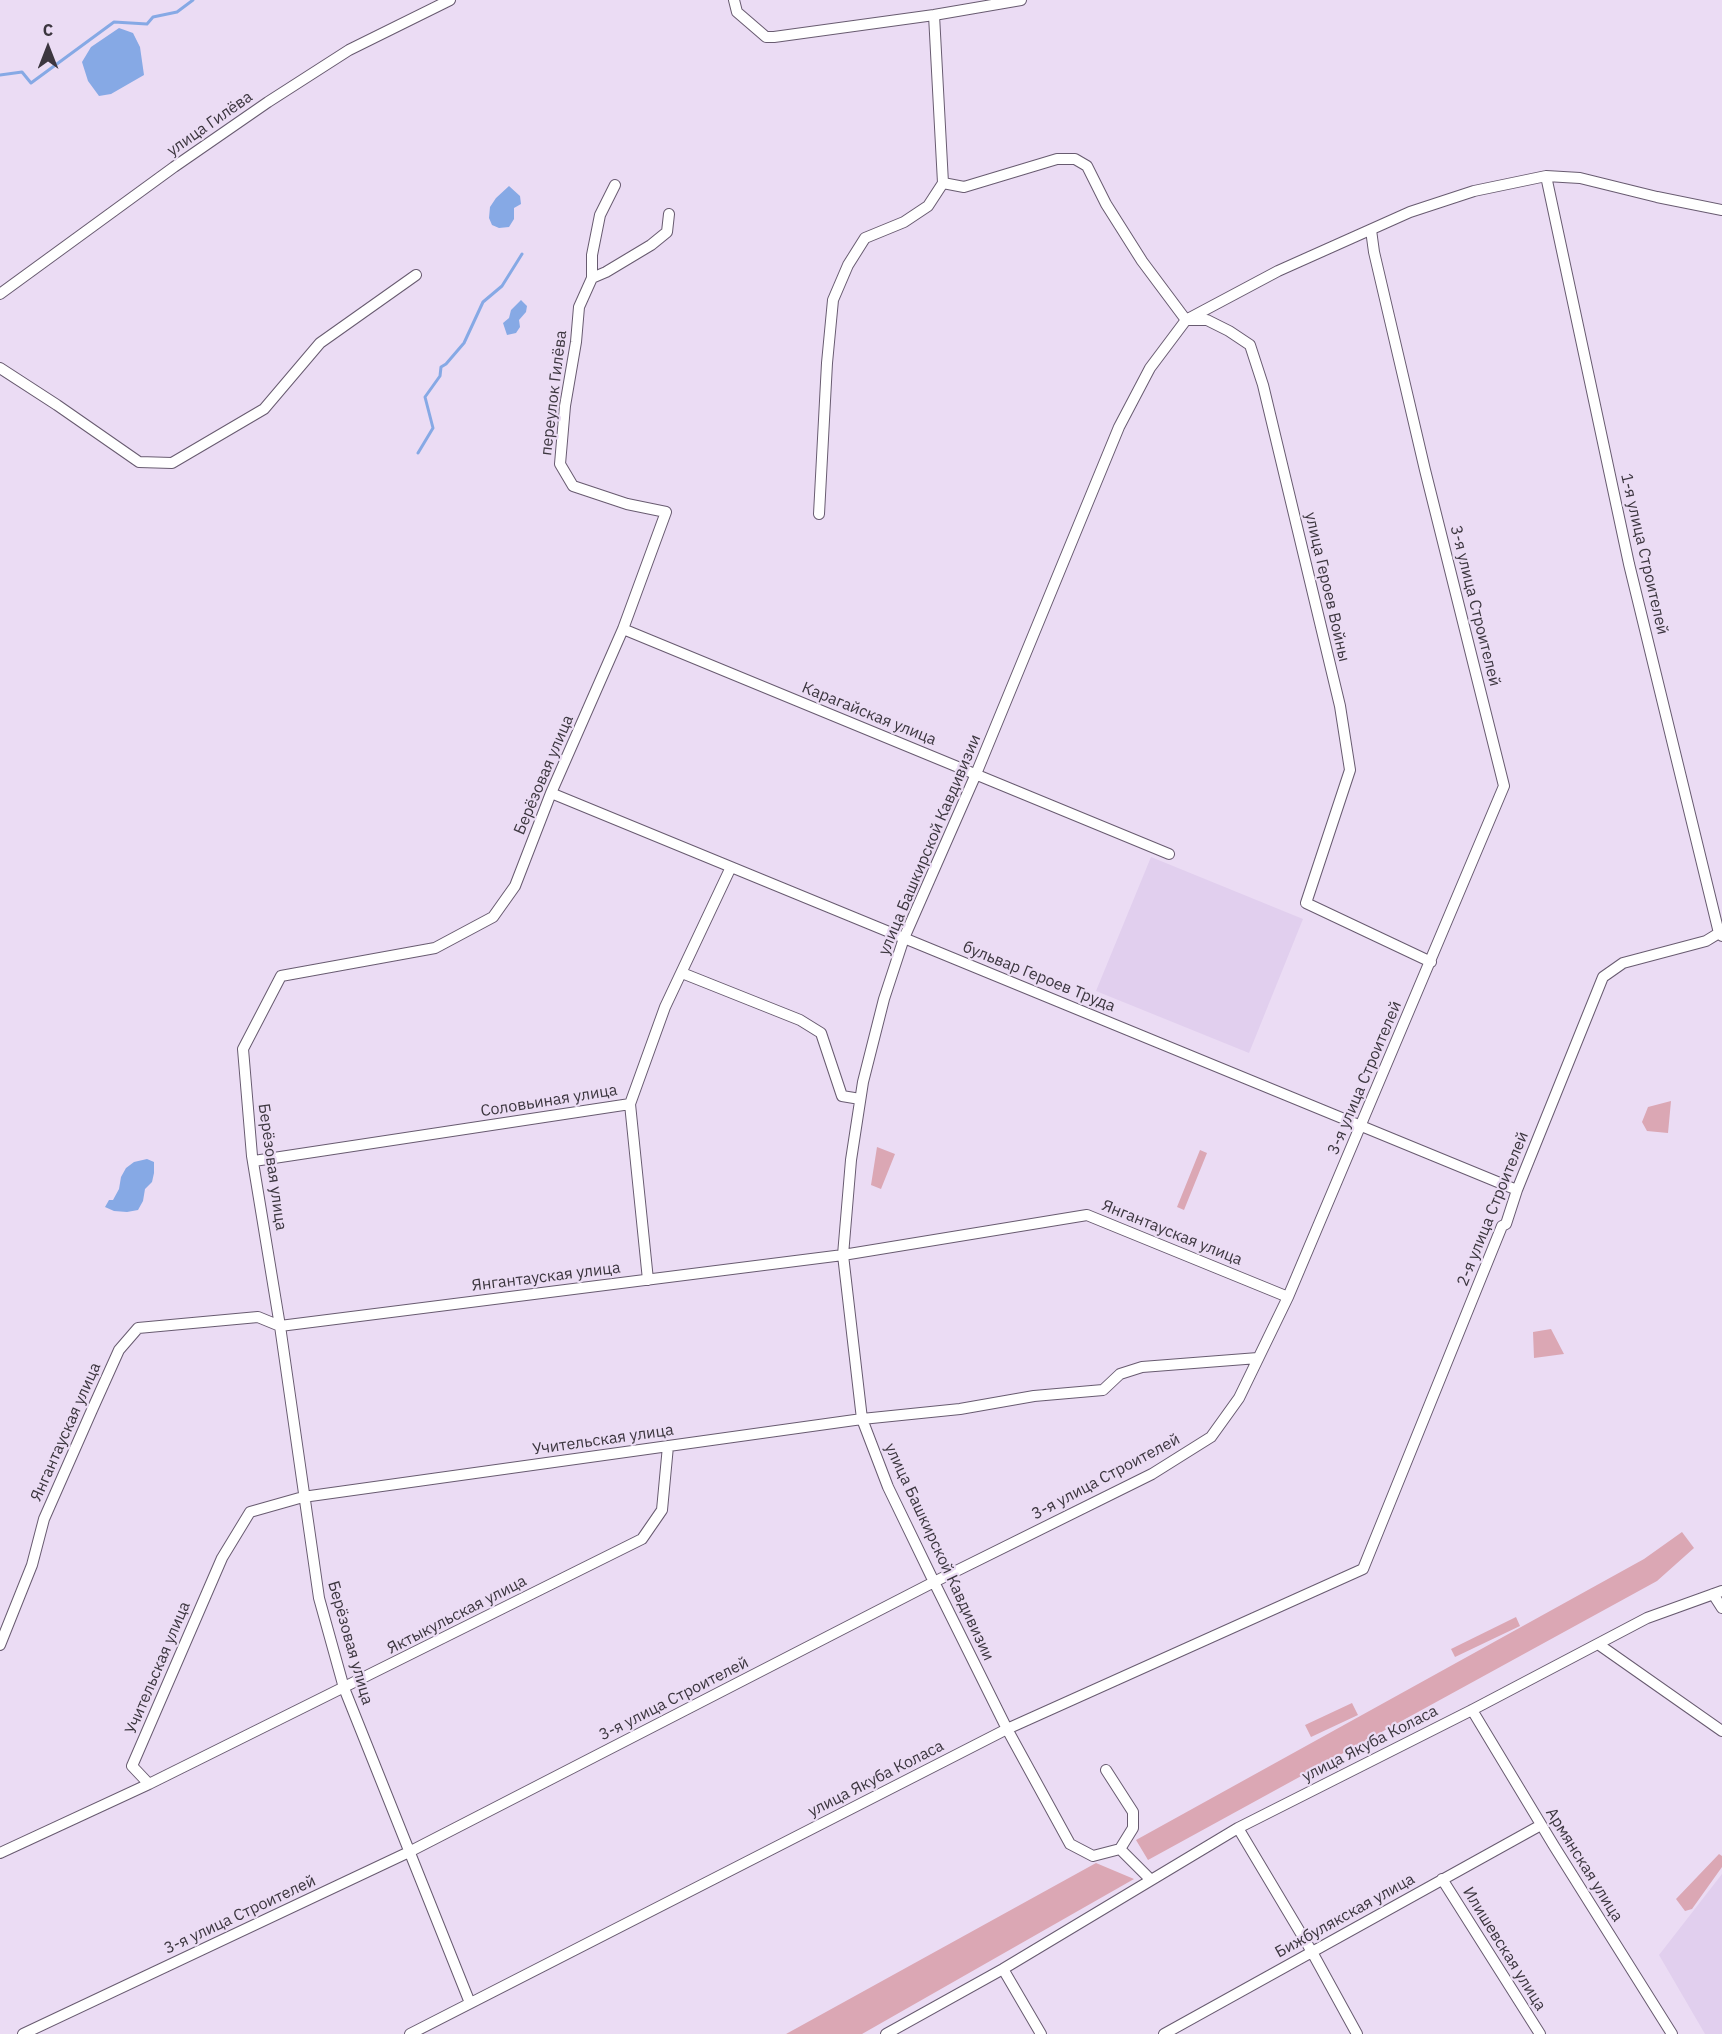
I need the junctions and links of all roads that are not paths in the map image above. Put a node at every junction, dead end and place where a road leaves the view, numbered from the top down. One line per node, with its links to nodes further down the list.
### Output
1 (450, 0): 13 (street, улица Гилёва)
2 (734, 0): 4 (street)
3 (1021, 0): 4 (street)
4 (934, 15): 6 (street)
5 (1546, 176): 8 (street, улица Башкирской Кавдивизии); 10 (street, улица Башкирской Кавдивизии); 23 (street, 1-я улица Строителей)
6 (943, 183): 14 (street); 17 (street)
7 (615, 185): 12 (street, переулок Гилёва)
8 (1722, 210)
9 (669, 214): 12 (street)
10 (1371, 230): 14 (street, улица Башкирской Кавдивизии); 25 (street, 3-я улица Строителей)
11 (416, 275): 15 (street)
12 (592, 278): 16 (street, переулок Гилёва)
13 (0, 294)
14 (1186, 320): 19 (street, улица Башкирской Кавдивизии); 25 (street, улица Героев Войны)
15 (0, 368)
16 (666, 512): 18 (street, Берёзовая улица)
17 (819, 514)
18 (624, 629): 19 (street, Карагайская улица); 20 (street, Берёзовая улица)
19 (976, 774): 21 (street, Карагайская улица); 24 (street, улица Башкирской Кавдивизии)
20 (551, 792): 22 (street, бульвар Героев Труда); 30 (street, Берёзовая улица)
21 (1169, 854)
22 (731, 867): 24 (street, бульвар Героев Труда); 26 (street, Соловьиная улица)
23 (1721, 934): 31 (street, 2-я улица Строителей)
24 (904, 938): 27 (street, улица Башкирской Кавдивизии); 29 (street, бульвар Героев Труда)
25 (1431, 962): 29 (street, 3-я улица Строителей)
26 (682, 973): 27 (street); 28 (street, Соловьиная улица)
27 (860, 1100): 32 (street, улица Башкирской Кавдивизии)
28 (630, 1104): 30 (street, Соловьиная улица); 33 (street)
29 (1361, 1126): 31 (street, бульвар Героев Труда); 34 (street, 3-я улица Строителей)
30 (254, 1161): 35 (street, Берёзовая улица)
31 (1516, 1190): 40 (street, 2-я улица Строителей)
32 (843, 1255): 33 (street, Янгантауская улица); 34 (street, Янгантауская улица); 37 (street, улица Башкирской Кавдивизии)
33 (648, 1280): 35 (street, Янгантауская улица)
34 (1288, 1297): 36 (street, 3-я улица Строителей)
35 (280, 1326): 39 (street, Берёзовая улица); 45 (street, Янгантауская улица)
36 (1258, 1358): 37 (street, Учительская улица); 41 (street, 3-я улица Строителей)
37 (862, 1419): 38 (street, Учительская улица); 41 (street, улица Башкирской Кавдивизии)
38 (668, 1446): 39 (street, Учительская улица); 46 (street, Яктыкульская улица)
39 (303, 1497): 46 (street, Берёзовая улица); 51 (street, Учительская улица)
40 (1363, 1569): 48 (street, улица Якуба Коласа)
41 (934, 1582): 48 (street, улица Башкирской Кавдивизии); 55 (street, 3-я улица Строителей)
42 (1717, 1593): 43 (street); 44 (street, улица Якуба Коласа)
43 (1722, 1608)
44 (1598, 1644): 47 (street, улица Якуба Коласа); 49 (street)
45 (0, 1645)
46 (344, 1688): 51 (street, Яктыкульская улица); 55 (street, Берёзовая улица)
47 (1472, 1710): 52 (street, Армянская улица); 53 (street, улица Якуба Коласа)
48 (1007, 1729): 54 (street, улица Башкирской Кавдивизии); 61 (street, улица Якуба Коласа)
49 (1722, 1731)
50 (1106, 1770): 54 (street)
51 (149, 1784): 56 (street, Яктыкульская улица)
52 (1541, 1825): 58 (street, Бижбулякская улица); 69 (street, Армянская улица)
53 (1238, 1828): 57 (street, улица Якуба Коласа); 59 (street)
54 (1120, 1849): 57 (street)
55 (409, 1852): 61 (street, Берёзовая улица); 62 (street, 3-я улица Строителей)
56 (0, 1853)
57 (1150, 1879): 60 (street, улица Якуба Коласа)
58 (1442, 1880): 59 (street, Бижбулякская улица); 68 (street, Илишевская улица)
59 (1312, 1952): 66 (street, Бижбулякская улица); 67 (street)
60 (1003, 1969): 64 (street, улица Якуба Коласа); 65 (street)
61 (470, 2003): 63 (street, улица Якуба Коласа)
62 (23, 2034)
63 (410, 2034)
64 (886, 2034)
65 (1041, 2034)
66 (1164, 2034)
67 (1357, 2034)
68 (1540, 2034)
69 (1672, 2034)

